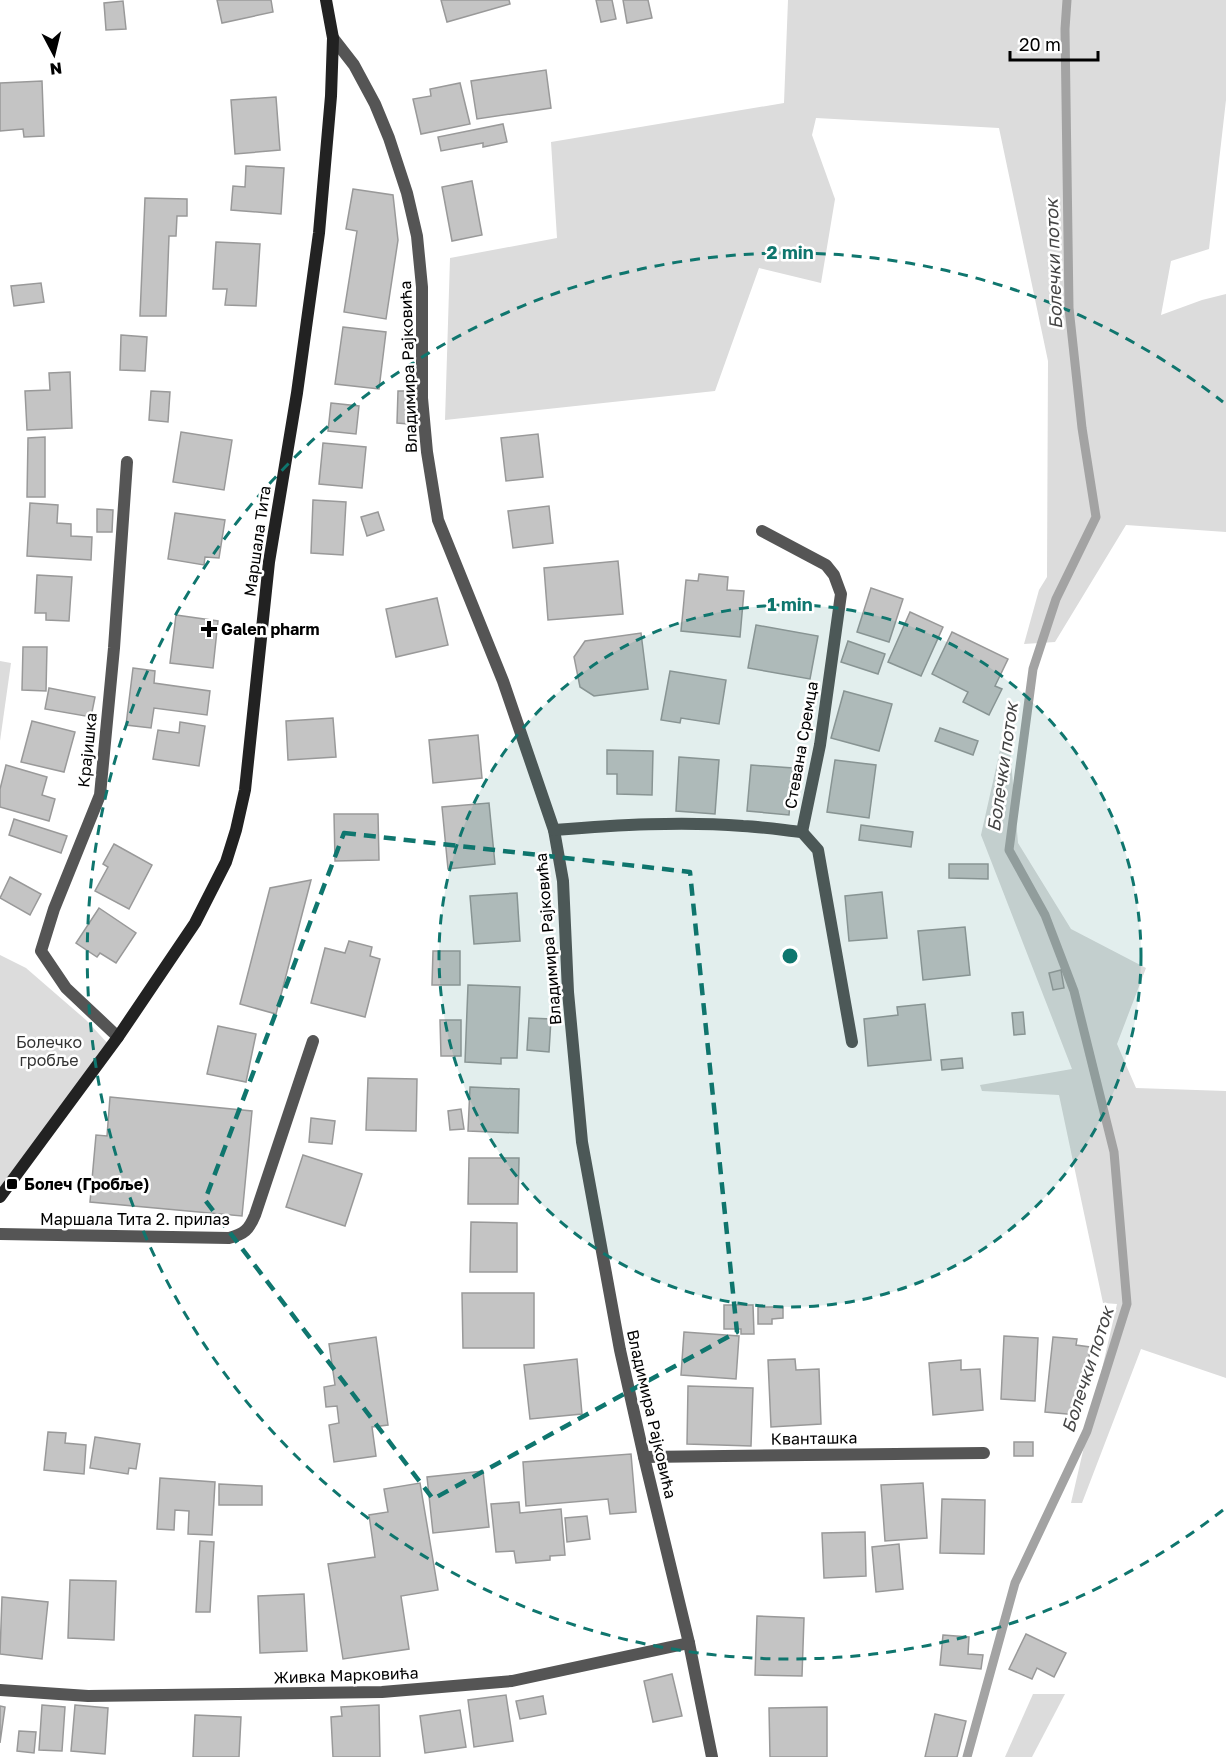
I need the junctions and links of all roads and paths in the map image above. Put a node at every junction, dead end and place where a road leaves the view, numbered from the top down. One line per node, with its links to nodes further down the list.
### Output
1 (326, 0): 2 (street, Маршала Тита)
2 (333, 38): 5 (street, Владимира Рајковића); 7 (street, Маршала Тита)
3 (127, 462): 7 (street, Крајишка)
4 (762, 531): 6 (street, Стевана Сремца)
5 (554, 830): 6 (street, Стевана Сремца); 13 (street, Владимира Рајковића)
6 (802, 832): 9 (street)
7 (118, 1037): 10 (street, Маршала Тита)
8 (313, 1041): 11 (street, Маршала Тита 2. прилаз)
9 (852, 1042)
10 (0, 1197)
11 (0, 1234)
12 (984, 1452): 13 (street, Кванташка)
13 (644, 1457): 14 (street, Владимира Рајковића)
14 (689, 1643): 15 (street, Живка Марковића); 16 (street, Владимира Рајковића)
15 (0, 1690)
16 (712, 1757)

